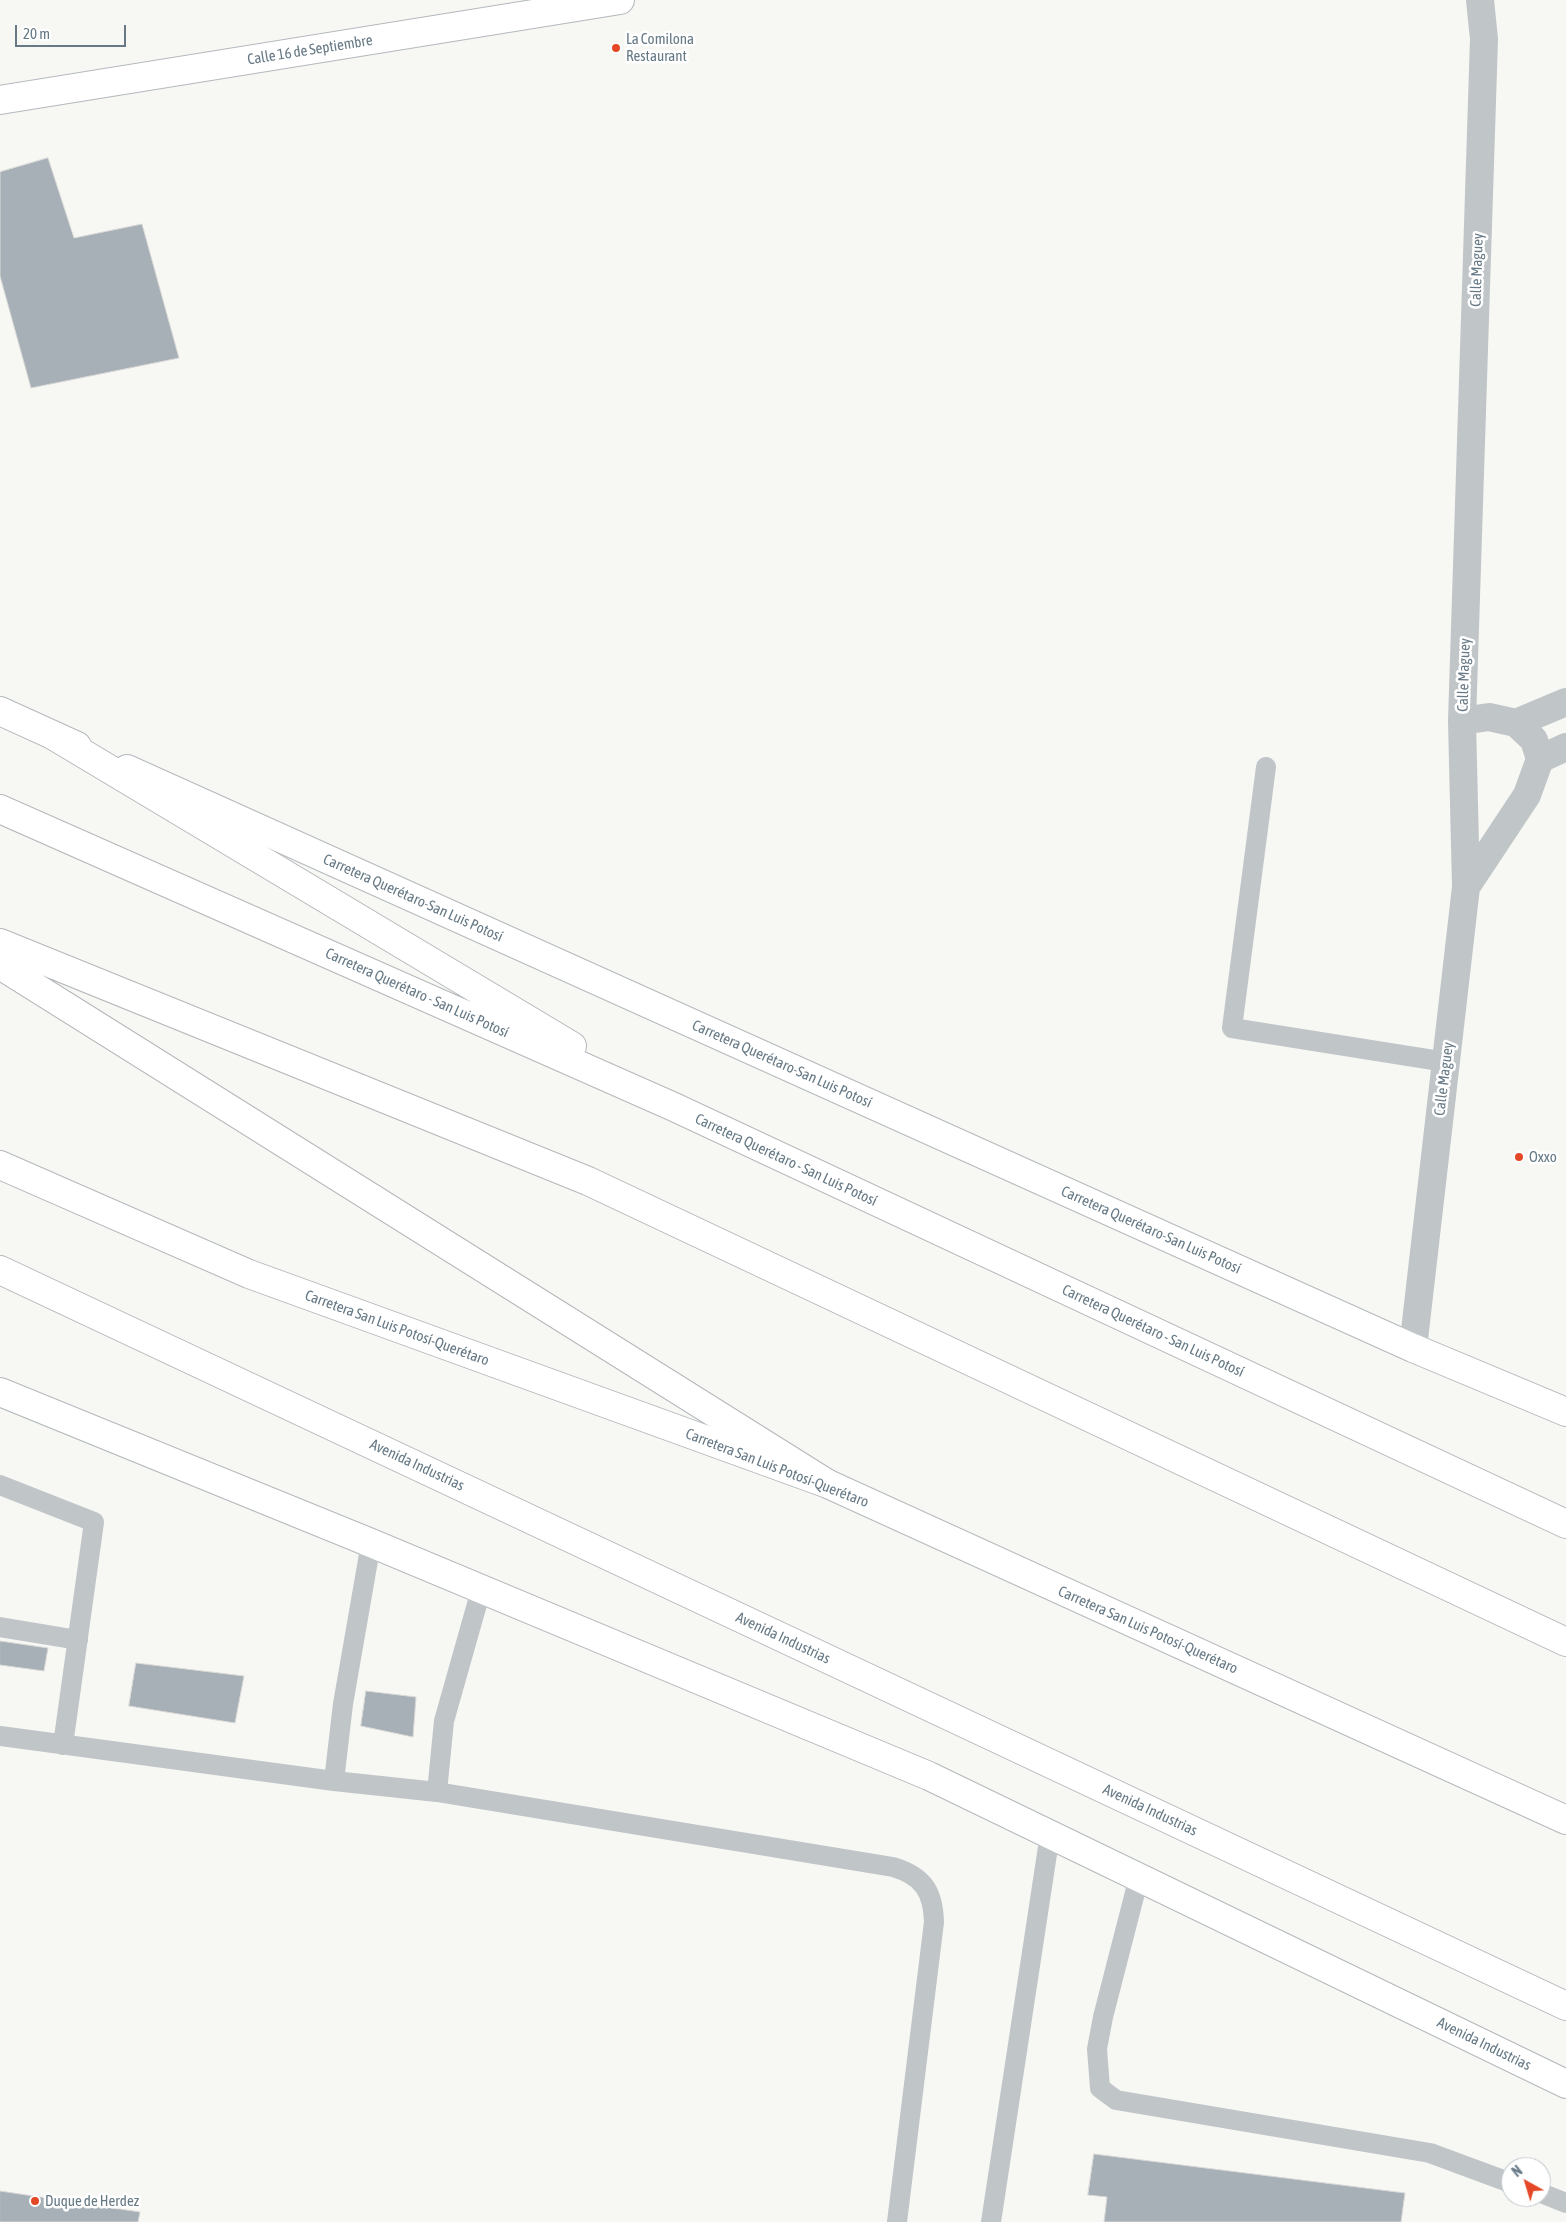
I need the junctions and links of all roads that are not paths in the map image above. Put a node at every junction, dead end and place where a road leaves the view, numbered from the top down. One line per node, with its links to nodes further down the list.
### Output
1 (620, 0): 3 (main road, Calle 16 de Septiembre)
2 (1480, 0): 6 (street, Calle Maguey)
3 (0, 100)
4 (1566, 702): 7 (street)
5 (0, 711): 8 (main road, Carretera Querétaro-San Luis Potosí)
6 (1462, 721): 7 (street); 13 (street, Calle Maguey)
7 (1516, 723): 10 (street)
8 (54, 736): 17 (main road); 20 (main road, Carretera Querétaro-San Luis Potosí)
9 (1566, 748): 10 (street)
10 (1540, 759): 13 (street)
11 (1266, 767): 16 (lane)
12 (0, 809): 17 (main road, Carretera Querétaro - San Luis Potosí)
13 (1466, 887): 16 (street, Calle Maguey)
14 (0, 943): 30 (main road)
15 (0, 965): 23 (main road)
16 (1446, 1062): 20 (street, Calle Maguey)
17 (674, 1107): 25 (main road, Carretera Querétaro - San Luis Potosí)
18 (0, 1165): 23 (main road, Carretera San Luis Potosí-Querétaro)
19 (0, 1270): 38 (main road, Avenida Industrias)
20 (1413, 1348): 22 (main road, Carretera Querétaro-San Luis Potosí)
21 (0, 1392): 26 (main road, Avenida Industrias)
22 (1566, 1412)
23 (828, 1484): 35 (main road, Carretera San Luis Potosí-Querétaro)
24 (0, 1485): 29 (lane)
25 (1566, 1524)
26 (371, 1543): 27 (main road, Avenida Industrias); 33 (lane)
27 (481, 1590): 34 (lane); 36 (main road, Avenida Industrias)
28 (0, 1627): 29 (lane)
29 (78, 1640): 32 (lane)
30 (1566, 1642)
31 (0, 1736): 32 (lane)
32 (62, 1745): 33 (lane)
33 (334, 1781): 34 (lane)
34 (438, 1792): 43 (lane)
35 (1566, 1820)
36 (1050, 1834): 37 (main road, Avenida Industrias); 44 (lane)
37 (1139, 1877): 39 (main road, Avenida Industrias); 40 (lane)
38 (1566, 2006)
39 (1566, 2084)
40 (1501, 2179)
41 (1551, 2198): 42 (lane)
42 (1566, 2203)
43 (898, 2222)
44 (991, 2222)

